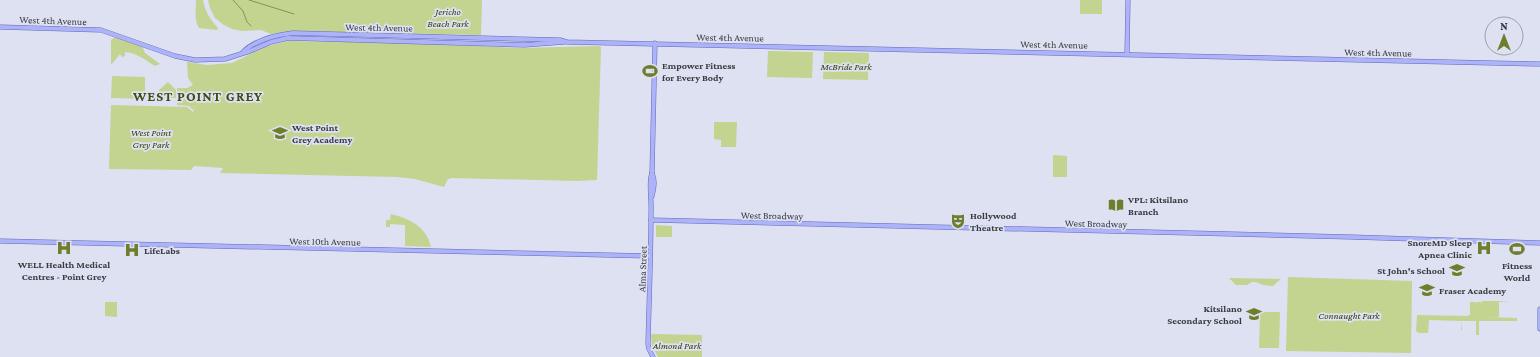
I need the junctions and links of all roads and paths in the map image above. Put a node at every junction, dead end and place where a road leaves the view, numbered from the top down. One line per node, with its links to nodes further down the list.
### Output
1 (1128, 0): 4 (main road)
2 (0, 27): 3 (main road, West 4th Avenue)
3 (655, 43): 4 (main road, West 4th Avenue); 6 (main road, Alma Street)
4 (1127, 54): 5 (main road, West 4th Avenue)
5 (1540, 64)
6 (651, 220): 8 (main road, West Broadway); 9 (main road, Alma Street)
7 (0, 241): 9 (main road, West 10th Avenue)
8 (1540, 243)
9 (650, 256): 12 (main road, Alma Street)
10 (1540, 309): 11 (main road)
11 (1540, 329)
12 (653, 357)

